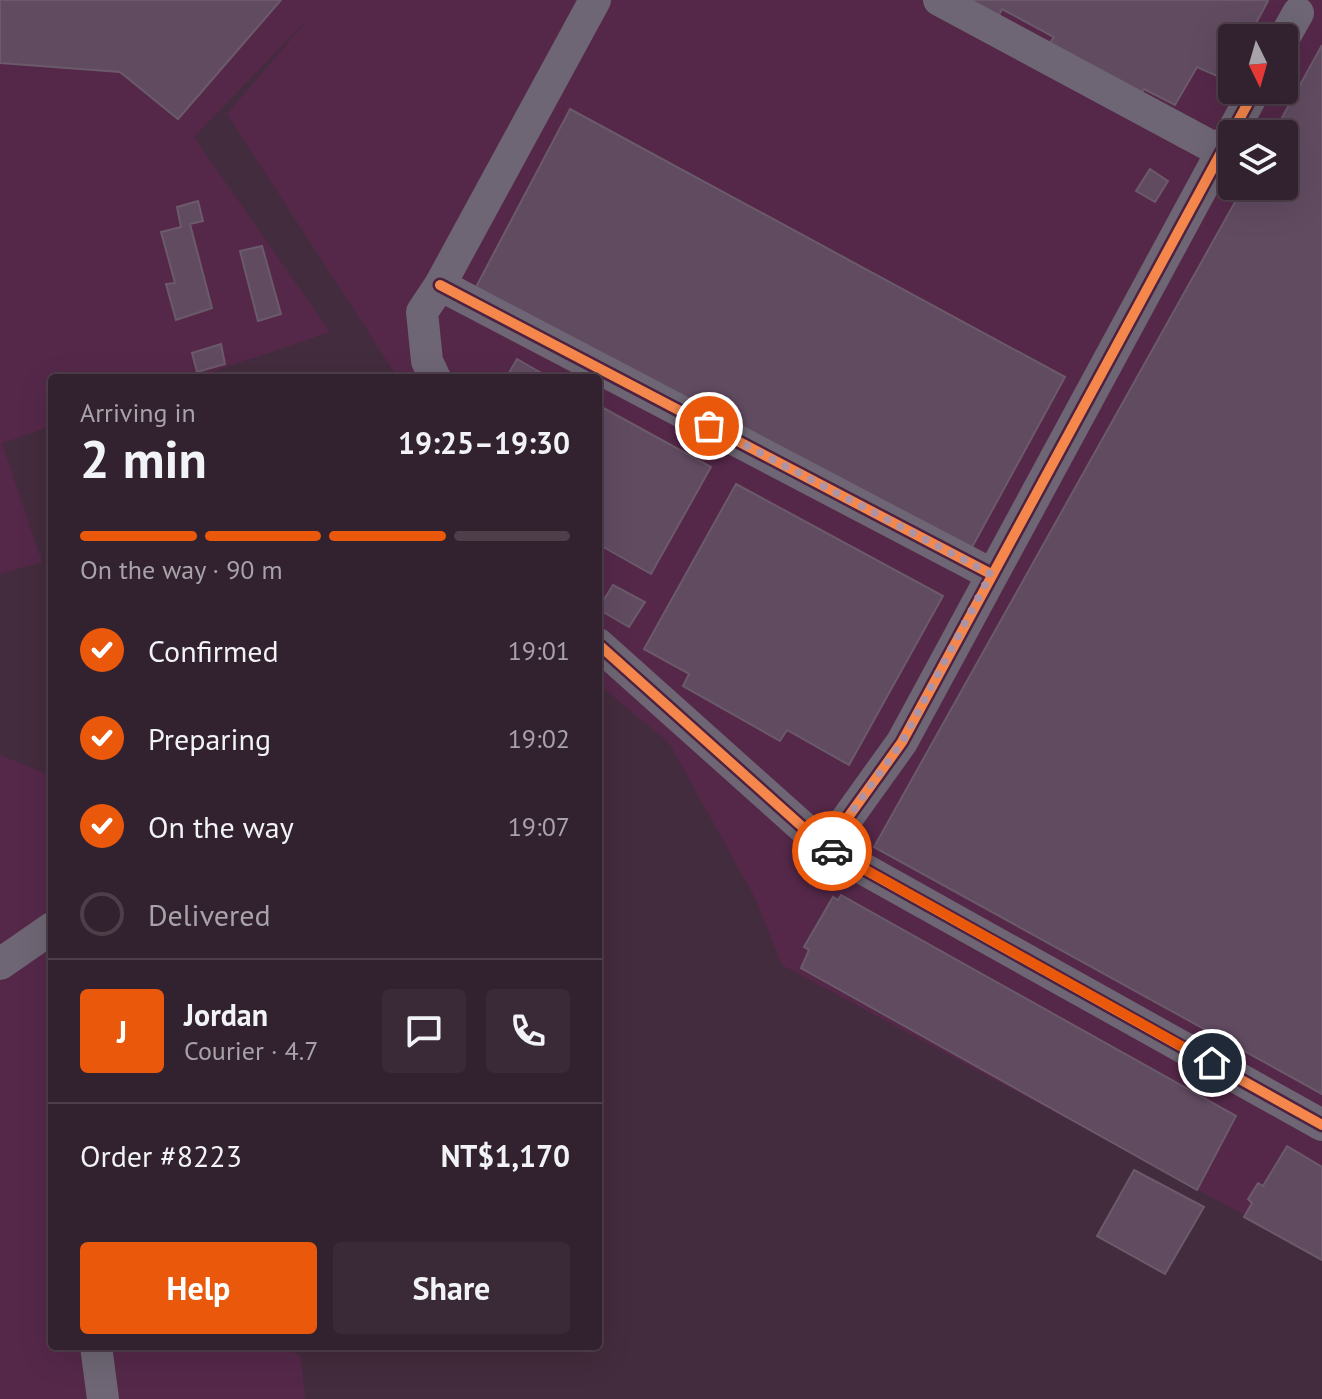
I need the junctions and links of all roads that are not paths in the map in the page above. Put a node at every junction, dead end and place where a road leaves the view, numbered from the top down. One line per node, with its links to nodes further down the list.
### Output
1 (595, 0): 5 (street)
2 (939, 0): 3 (street)
3 (1218, 150)
4 (1218, 155): 7 (street)
5 (440, 285): 6 (street); 7 (street)
6 (433, 374)
7 (991, 574): 9 (street)
8 (602, 648): 9 (street)
9 (826, 848): 12 (street)
10 (48, 931): 11 (street)
11 (0, 964)
12 (1322, 1125)
13 (97, 1350): 14 (street)
14 (103, 1399)

